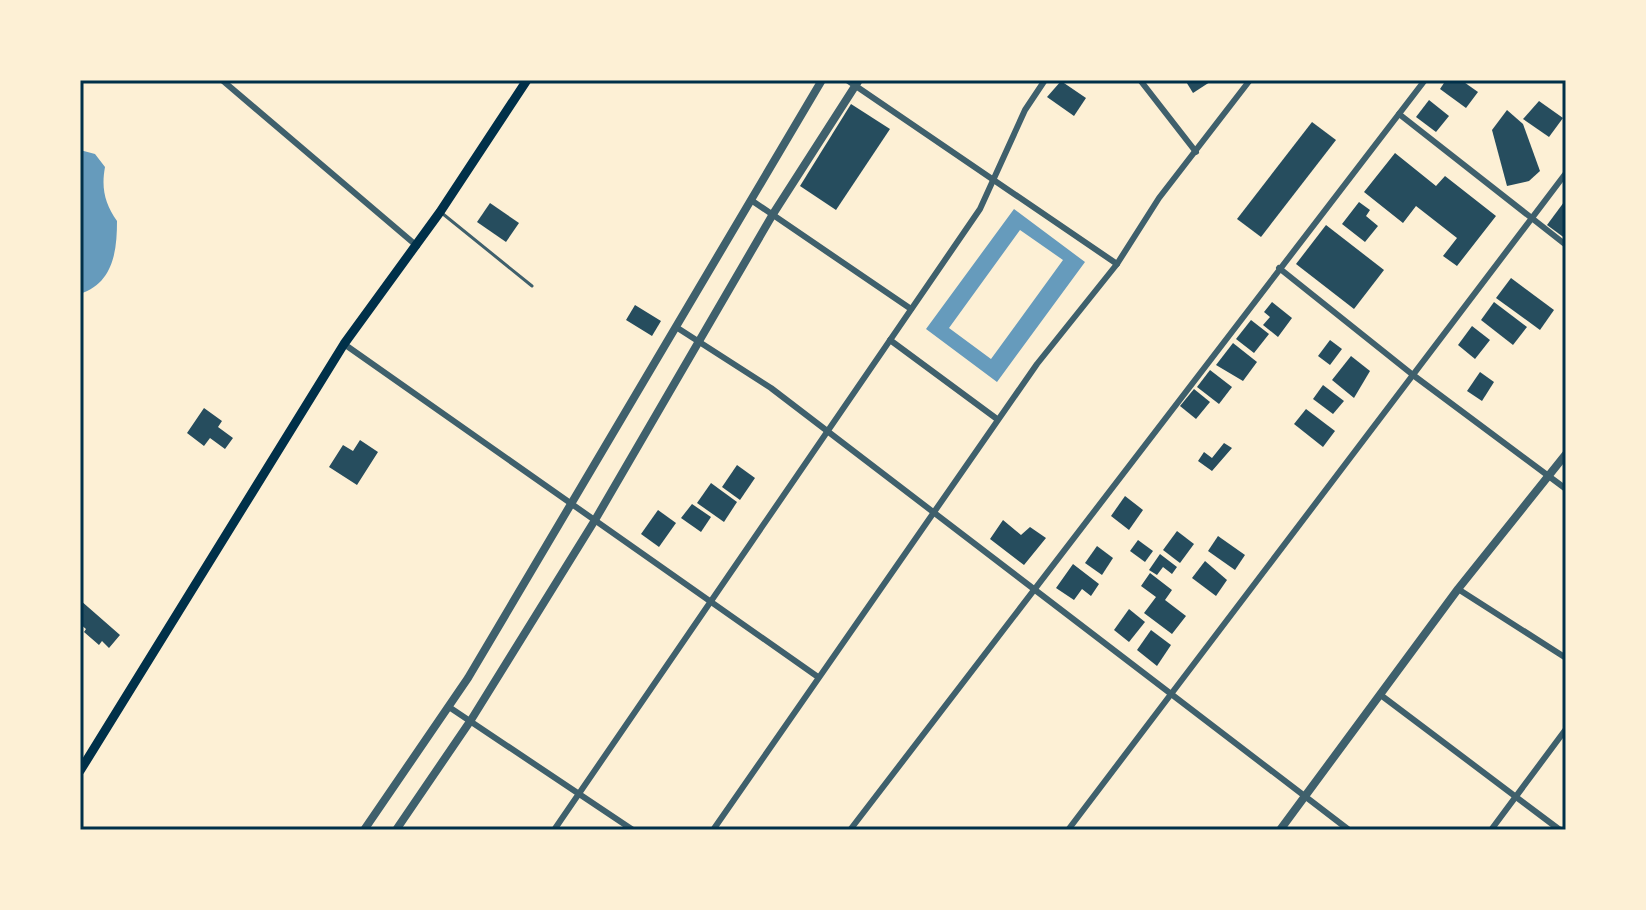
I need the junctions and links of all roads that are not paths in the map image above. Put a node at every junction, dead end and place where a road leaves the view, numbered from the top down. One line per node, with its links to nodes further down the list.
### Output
1 (222, 80): 18 (street)
2 (527, 80): 14 (main road)
3 (822, 80): 13 (street)
4 (1045, 80): 12 (street)
5 (1140, 80): 10 (street)
6 (1250, 80): 10 (street)
7 (1425, 80): 9 (street)
8 (854, 82): 12 (street); 15 (street)
9 (1399, 114): 16 (street); 20 (street)
10 (1196, 152): 19 (street)
11 (1566, 173): 16 (street)
12 (994, 180): 19 (street); 22 (street)
13 (751, 200): 15 (street); 23 (street)
14 (440, 212): 18 (main road); 21 (lane)
15 (773, 214): 22 (street); 25 (street)
16 (1531, 218): 17 (street); 27 (street)
17 (1566, 245)
18 (417, 246): 26 (main road)
19 (1117, 264): 28 (street)
20 (1279, 268): 27 (street); 37 (street)
21 (532, 286)
22 (911, 309): 24 (street)
23 (676, 327): 25 (street); 33 (street)
24 (890, 340): 28 (street); 29 (street)
25 (699, 342): 29 (street); 35 (street)
26 (344, 344): 33 (street); 46 (main road)
27 (1413, 375): 31 (street); 41 (street)
28 (997, 419): 34 (street)
29 (827, 430): 34 (street); 38 (street)
30 (1566, 454): 31 (street)
31 (1549, 476): 32 (street); 36 (street)
32 (1566, 489)
33 (572, 502): 35 (street); 43 (street)
34 (932, 511): 37 (street); 40 (street)
35 (595, 520): 38 (street); 44 (street)
36 (1458, 589): 39 (street); 42 (street)
37 (1034, 590): 41 (street); 55 (street)
38 (711, 603): 40 (street); 47 (street)
39 (1566, 658)
40 (818, 677): 54 (street)
41 (1173, 694): 49 (street); 56 (street)
42 (1382, 696): 48 (street); 49 (street)
43 (449, 707): 44 (street); 50 (street)
44 (471, 720): 47 (street); 51 (street)
45 (1566, 729): 48 (street)
46 (80, 771)
47 (580, 794): 52 (street); 53 (street)
48 (1516, 795): 59 (street); 60 (street)
49 (1306, 797): 57 (street); 58 (street)
50 (364, 830)
51 (396, 830)
52 (554, 830)
53 (633, 830)
54 (713, 830)
55 (850, 830)
56 (1068, 830)
57 (1280, 830)
58 (1349, 830)
59 (1491, 830)
60 (1560, 830)

